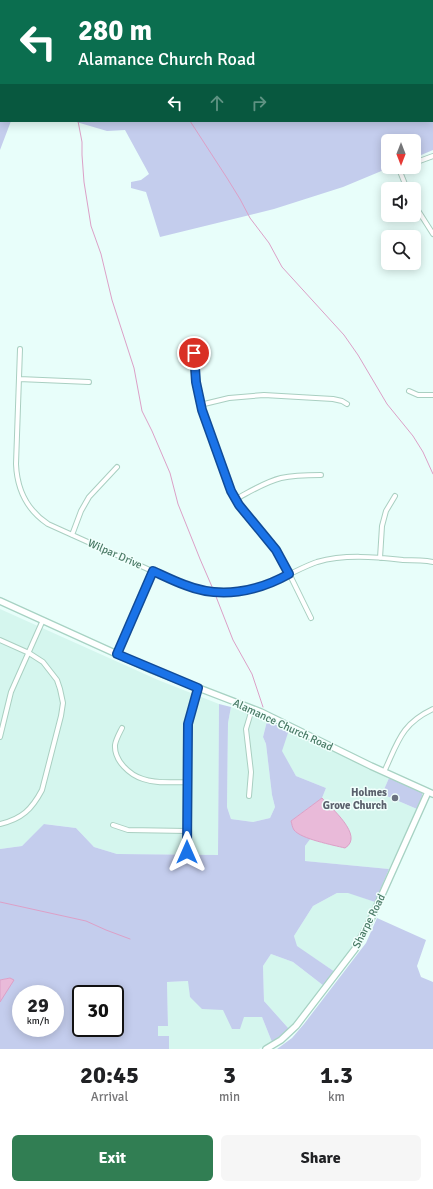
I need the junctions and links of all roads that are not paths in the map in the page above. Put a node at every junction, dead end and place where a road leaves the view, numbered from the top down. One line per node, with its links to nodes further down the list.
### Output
1 (433, 156): 2 (street)
2 (421, 160)
3 (421, 215): 4 (street)
4 (433, 234)
5 (20, 349): 7 (street, Wilpar Drive)
6 (194, 353): 12 (street)
7 (20, 379): 8 (street); 17 (street, Wilpar Drive)
8 (89, 382)
9 (409, 391): 10 (street)
10 (433, 395)
11 (347, 404): 12 (street)
12 (200, 405): 16 (street)
13 (117, 467): 17 (street)
14 (322, 476): 16 (street)
15 (395, 496): 18 (street)
16 (236, 499): 21 (street)
17 (72, 535): 20 (street, Wilpar Drive)
18 (380, 558): 19 (street, Wilpar Drive); 21 (street, Wilpar Drive)
19 (433, 562)
20 (153, 571): 21 (street, Wilpar Drive); 27 (street)
21 (289, 574): 23 (street)
22 (0, 601): 24 (main road, Alamance Church Road)
23 (311, 618)
24 (43, 620): 26 (street); 27 (main road, Alamance Church Road)
25 (0, 640): 26 (street)
26 (29, 654): 32 (street); 37 (street)
27 (117, 654): 28 (main road, Alamance Church Road)
28 (198, 688): 29 (main road, Alamance Church Road); 34 (street)
29 (252, 709): 33 (main road, Alamance Church Road); 36 (street)
30 (433, 710): 33 (street)
31 (122, 728): 34 (street)
32 (0, 737)
33 (384, 772): 35 (main road, Alamance Church Road)
34 (188, 782): 39 (street)
35 (431, 793): 41 (main road, Sharpe Road)
36 (249, 796)
37 (0, 824)
38 (113, 825): 39 (street)
39 (187, 831): 40 (street)
40 (187, 852)
41 (266, 1049)

